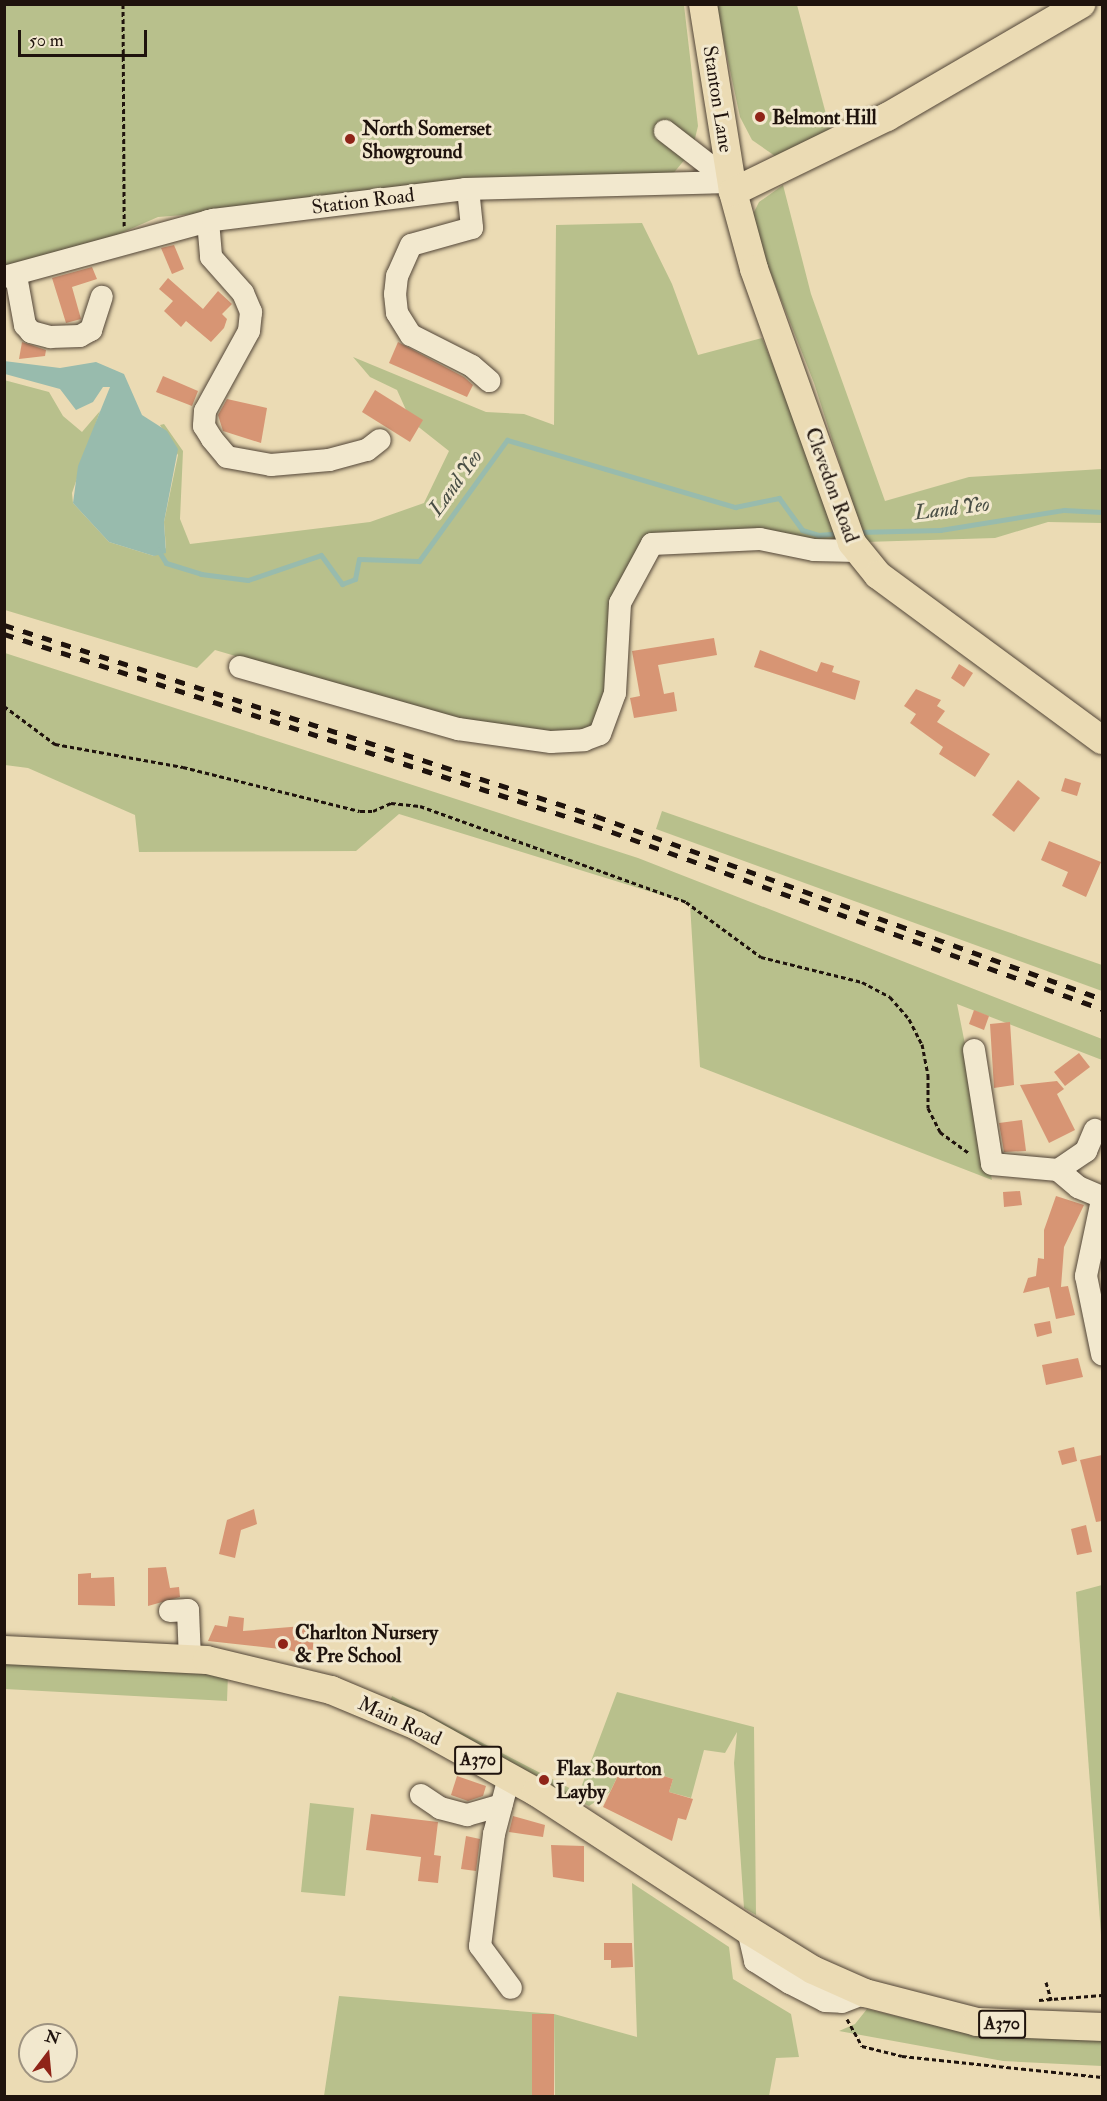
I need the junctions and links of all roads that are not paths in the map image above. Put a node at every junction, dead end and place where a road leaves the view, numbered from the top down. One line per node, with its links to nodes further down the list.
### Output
1 (703, 4): 4 (main road, Stanton Lane)
2 (1081, 4): 4 (main road)
3 (665, 131): 4 (street)
4 (732, 187): 5 (street, Station Road); 11 (main road, Clevedon Road)
5 (468, 189): 6 (street, Station Road); 9 (street)
6 (208, 221): 7 (street, Station Road); 10 (street)
7 (10, 277): 8 (street)
8 (102, 297)
9 (489, 381)
10 (380, 440)
11 (851, 539): 12 (street); 13 (main road, Clevedon Road)
12 (240, 667)
13 (1102, 740)
14 (974, 1050): 16 (street)
15 (1095, 1130): 16 (street)
16 (1058, 1170): 17 (street)
17 (1102, 1198): 18 (street)
18 (1102, 1354)
19 (170, 1611): 21 (street)
20 (4, 1650): 21 (main road, Main Road / A370)
21 (190, 1659): 22 (main road, Main Road / A370)
22 (509, 1777): 24 (street); 26 (main road, Main Road / A370)
23 (421, 1795): 24 (street)
24 (502, 1805): 25 (street)
25 (511, 1988)
26 (1102, 2026)

